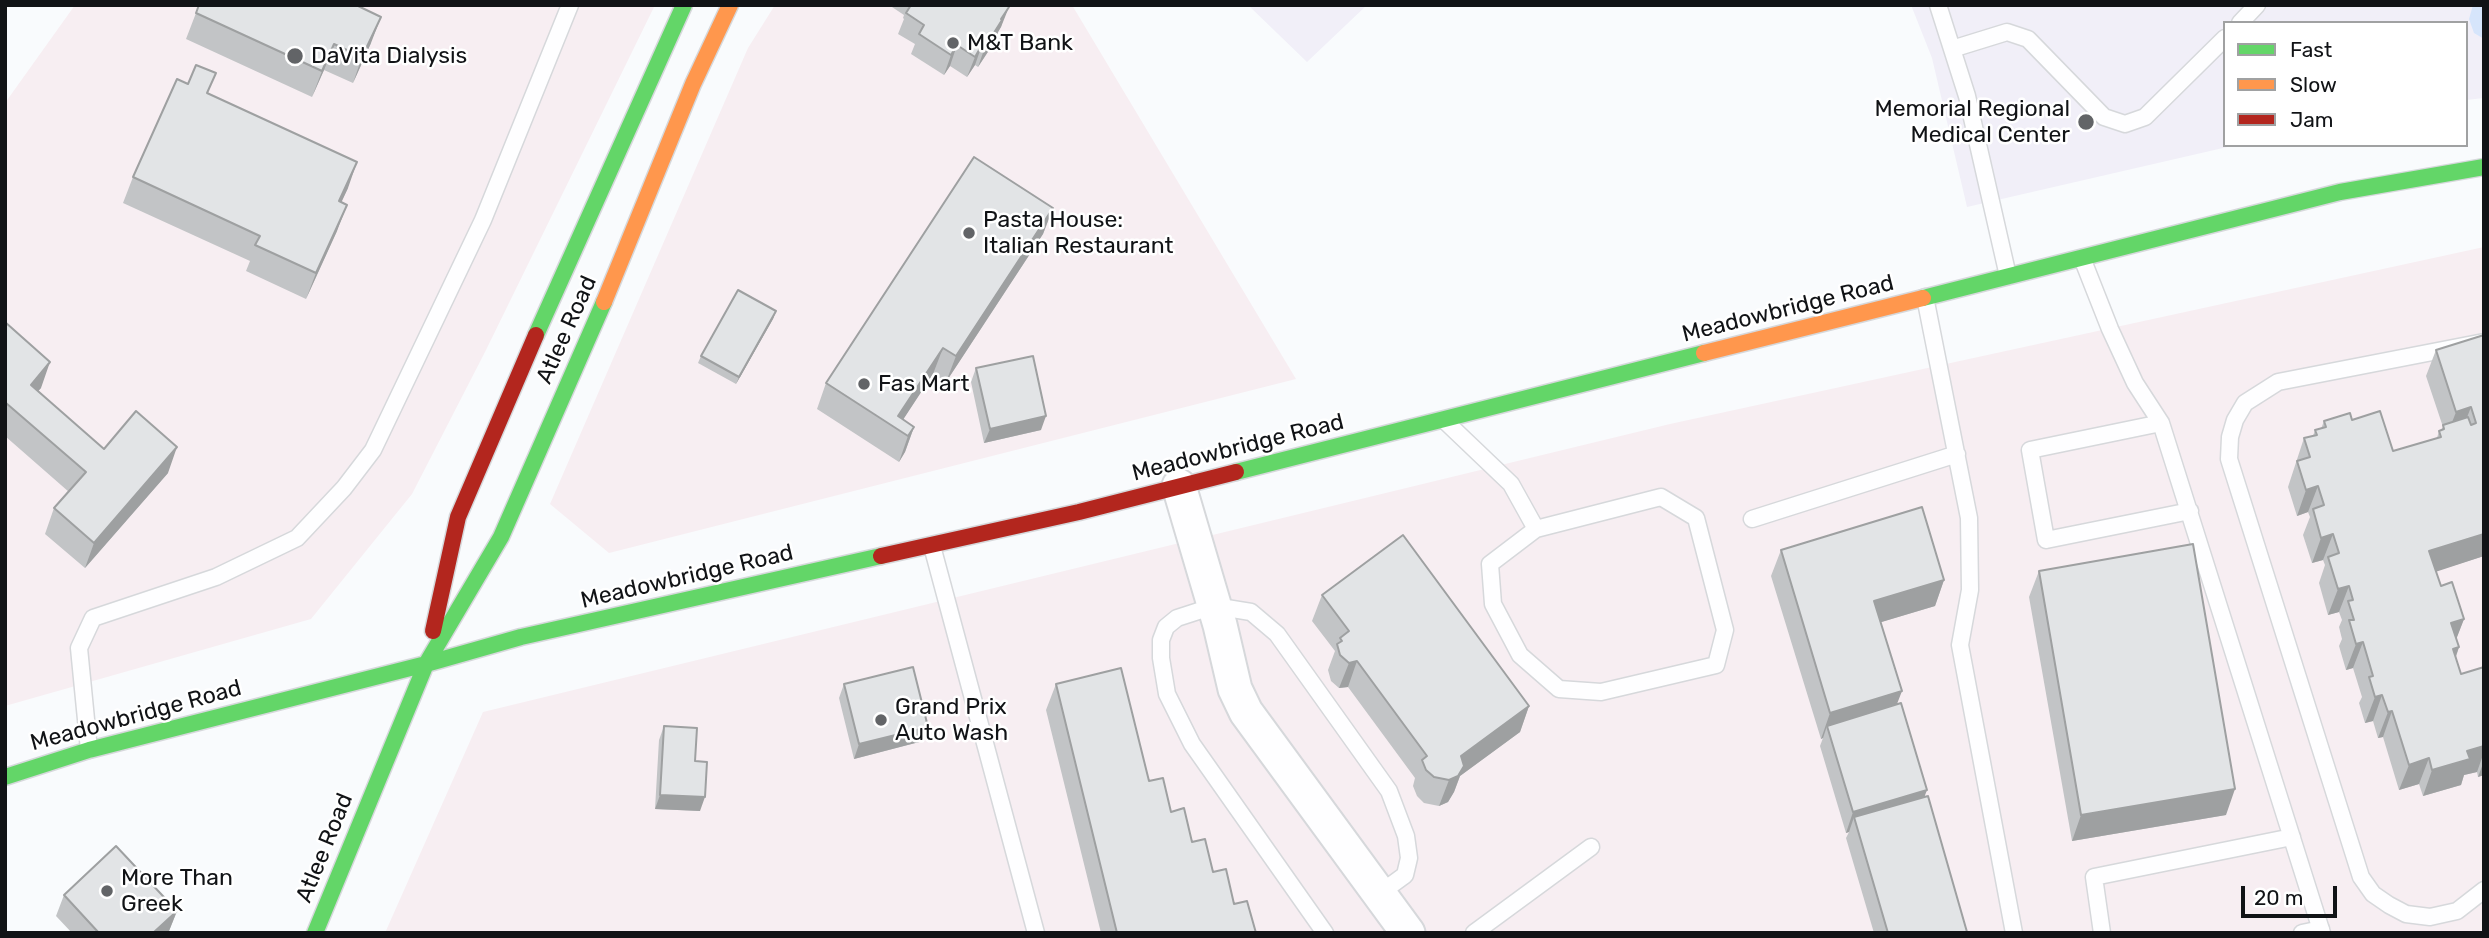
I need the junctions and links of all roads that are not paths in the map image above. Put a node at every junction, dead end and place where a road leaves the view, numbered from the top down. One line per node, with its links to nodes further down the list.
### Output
1 (570, 5): 24 (lane)
2 (684, 5): 23 (main road, Atlee Road)
3 (730, 5): 23 (main road, Atlee Road)
4 (1938, 5): 8 (lane)
5 (2257, 5): 6 (lane)
6 (2242, 21)
7 (2223, 40): 8 (lane)
8 (1952, 49): 11 (lane)
9 (2484, 167): 10 (main road, Meadowbridge Road)
10 (2082, 258): 11 (main road, Meadowbridge Road); 15 (lane)
11 (2008, 275): 12 (main road, Meadowbridge Road)
12 (1925, 297): 14 (main road, Meadowbridge Road); 16 (lane)
13 (2484, 342): 28 (lane)
14 (1443, 419): 17 (main road, Meadowbridge Road); 20 (lane)
15 (2161, 423): 18 (lane); 18 (lane)
16 (1957, 454): 19 (lane); 36 (lane)
17 (1179, 486): 21 (main road, Meadowbridge Road); 22 (street)
18 (2190, 511): 26 (lane)
19 (1752, 519)
20 (1536, 529): 20 (lane)
21 (932, 546): 23 (main road, Meadowbridge Road); 32 (lane)
22 (1214, 606): 29 (street); 29 (lane); 33 (lane)
23 (426, 664): 24 (main road, Meadowbridge Road); 31 (main road, Atlee Road)
24 (89, 750): 25 (main road, Meadowbridge Road)
25 (5, 777)
26 (2292, 837): 30 (lane); 37 (lane)
27 (1591, 847): 35 (lane)
28 (2484, 890)
29 (1379, 894): 34 (street)
30 (2322, 931): 38 (lane)
31 (316, 933)
32 (1035, 933)
33 (1325, 933)
34 (1408, 933)
35 (1474, 933)
36 (2014, 933)
37 (2102, 933)
38 (2302, 933)

